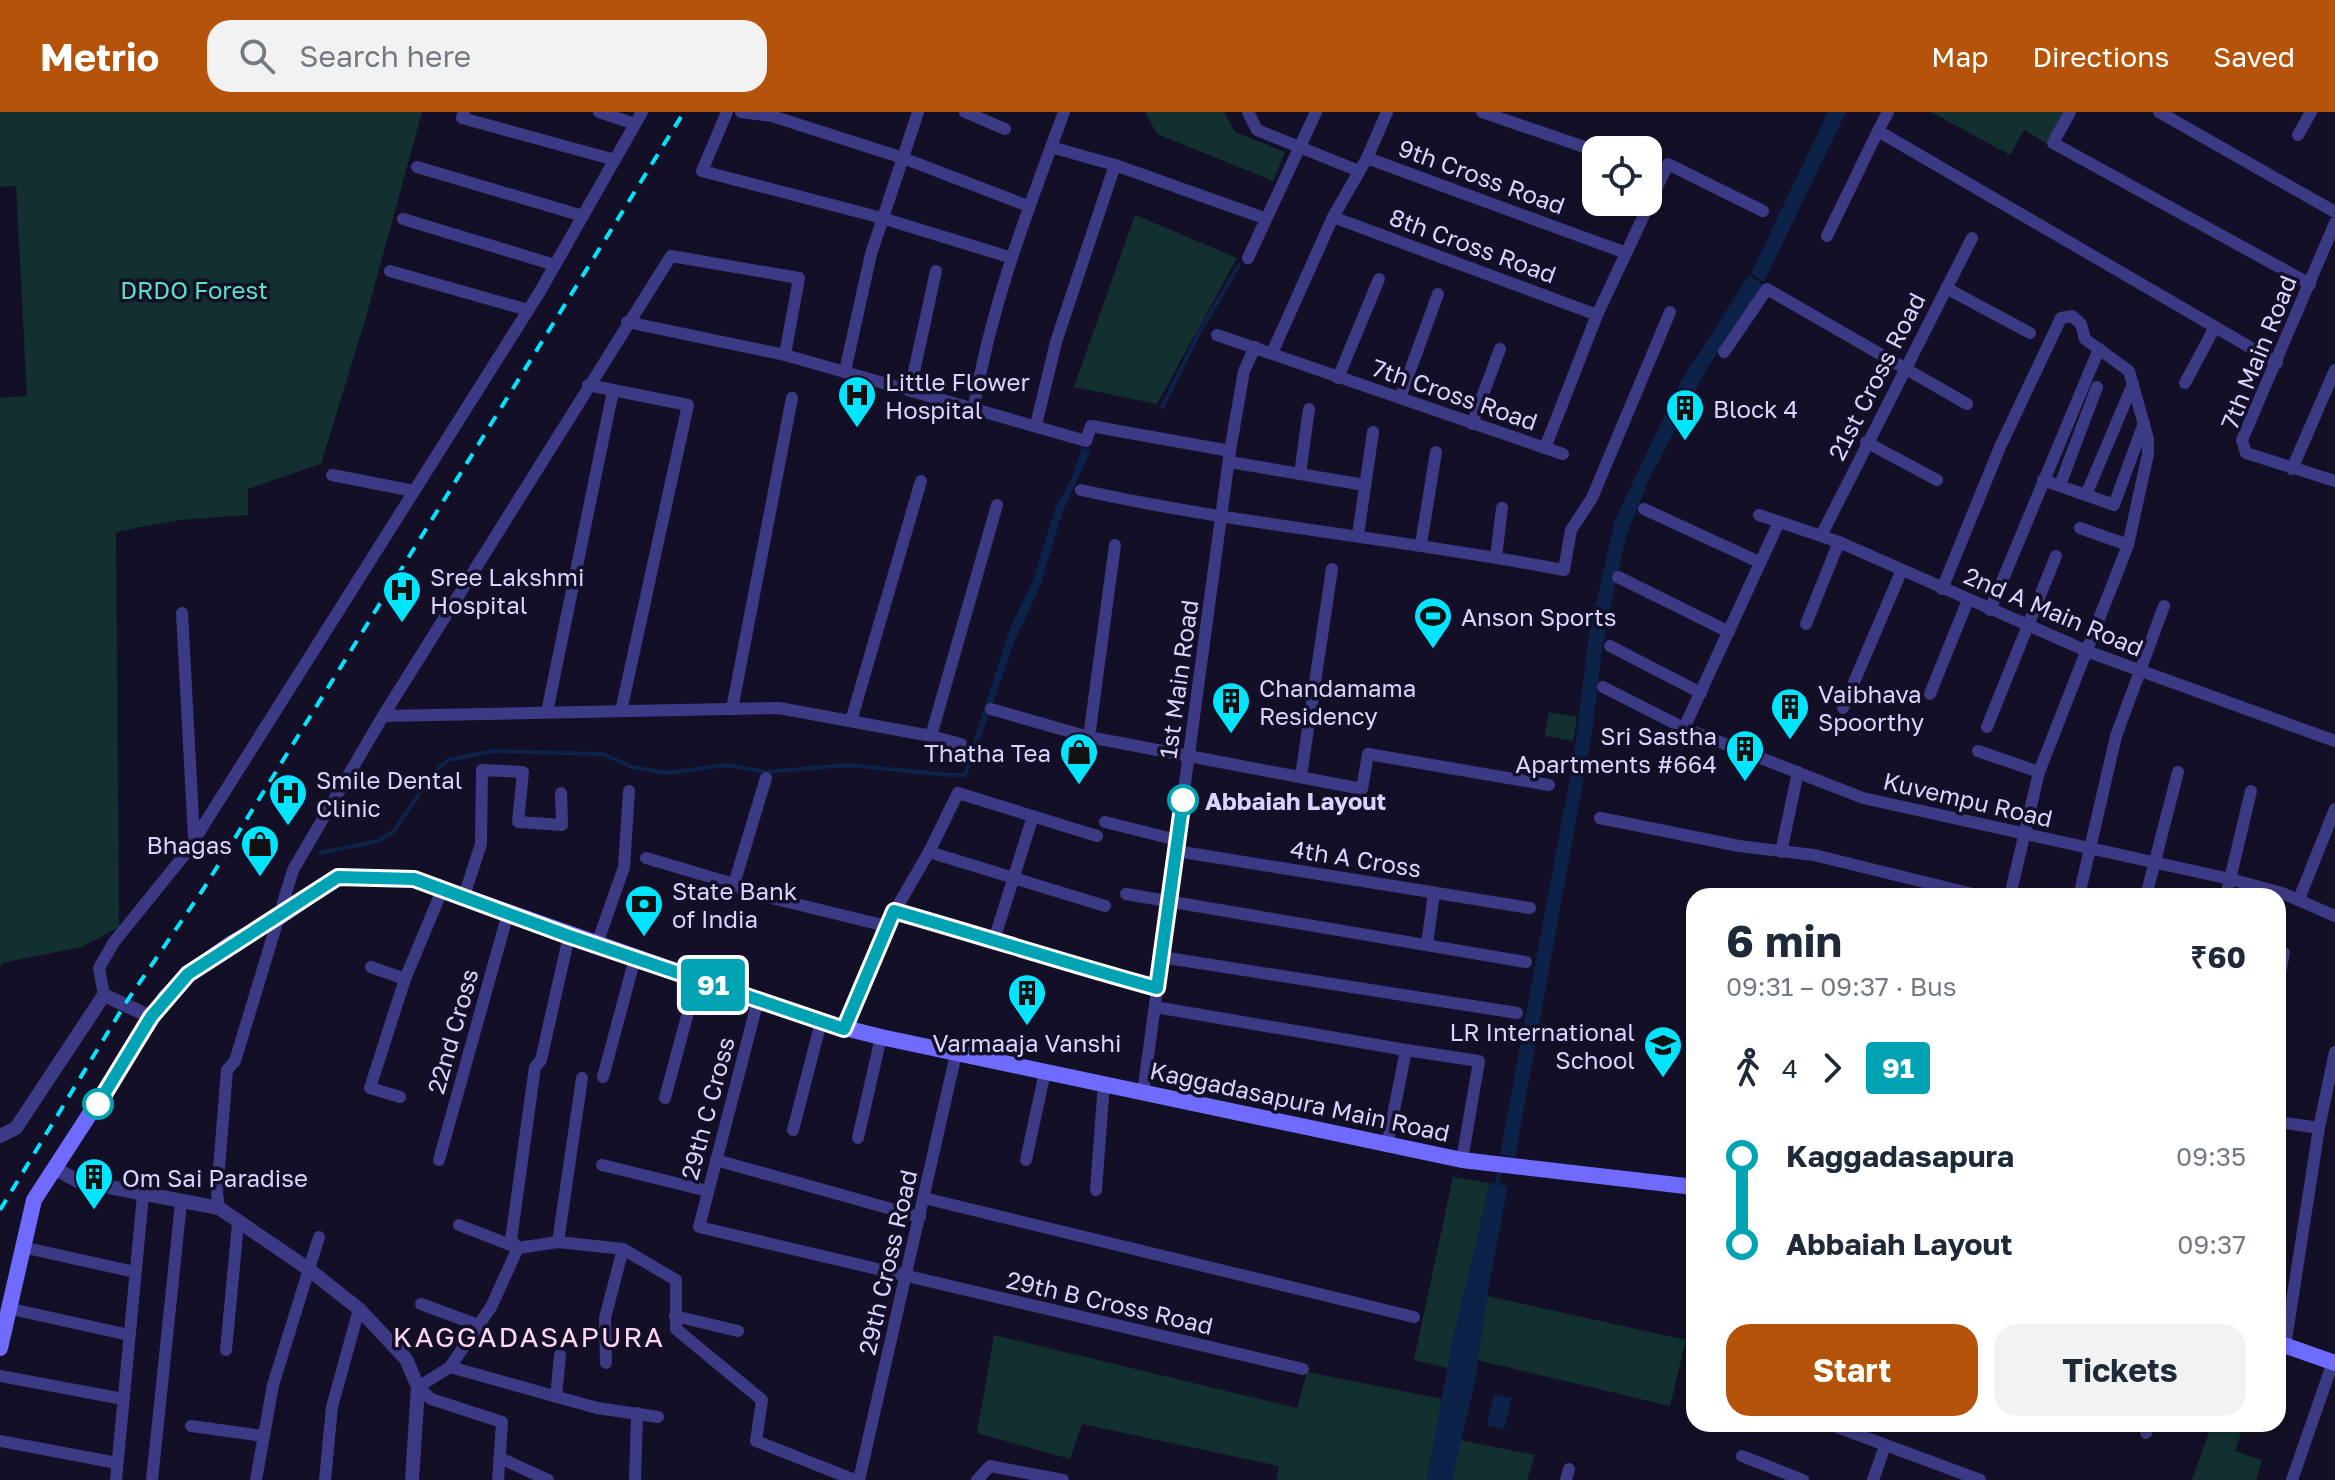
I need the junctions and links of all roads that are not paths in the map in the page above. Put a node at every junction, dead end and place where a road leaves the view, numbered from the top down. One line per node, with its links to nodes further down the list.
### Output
1 (464, 112): 26 (street)
2 (599, 112): 17 (street)
3 (642, 112): 17 (street)
4 (727, 112): 35 (street)
5 (741, 112): 24 (street)
6 (918, 112): 24 (street)
7 (965, 112): 18 (street)
8 (1064, 112): 22 (street)
9 (1248, 112): 23 (street)
10 (1316, 112): 23 (street)
11 (1387, 112): 25 (street)
12 (1482, 112): 21 (street)
13 (1888, 112): 19 (street)
14 (2070, 112): 48 (street)
15 (2159, 112): 32 (street)
16 (2311, 112): 20 (street)
17 (635, 124): 26 (street)
18 (1005, 129)
19 (1878, 131): 39 (street); 55 (street)
20 (2298, 135)
21 (1582, 146)
22 (1051, 147): 27 (street); 30 (street)
23 (1299, 149): 29 (street); 36 (street)
24 (903, 158): 30 (street); 35 (street)
25 (1367, 158): 29 (street); 41 (street, 9th Cross Road)
26 (615, 160): 33 (street)
27 (1115, 165): 36 (street); 82 (street)
28 (417, 167): 33 (street)
29 (1359, 171): 34 (street)
30 (1028, 206): 42 (street)
31 (1763, 211): 41 (street, 7th Cross Road)
32 (2335, 212)
33 (583, 216): 44 (street)
34 (1333, 217): 53 (street, 8th Cross Road); 62 (street)
35 (882, 218): 42 (street); 67 (street)
36 (1264, 218): 43 (street)
37 (403, 219): 44 (street)
38 (2335, 223): 48 (street, 7th Main Road)
39 (1827, 236)
40 (1972, 238): 49 (street, 21st Cross Road)
41 (1626, 253): 53 (street, 7th Cross Road)
42 (1009, 257): 78 (street)
43 (1248, 258)
44 (555, 265): 51 (street)
45 (390, 271): 51 (street)
46 (936, 271): 73 (street)
47 (1379, 279): 68 (street)
48 (2310, 284): 64 (street, 7th Main Road)
49 (1946, 288): 56 (street); 65 (street, 21st Cross Road)
50 (1438, 294): 76 (street)
51 (528, 310): 99 (street)
52 (1670, 312): 115 (street)
53 (1597, 315): 85 (street, 7th Cross Road)
54 (627, 322): 63 (street); 63 (street); 71 (street)
55 (2215, 327): 64 (street); 69 (street)
56 (2030, 333)
57 (1217, 335): 58 (street, 7th Cross Road)
58 (1255, 347): 62 (street, 7th Cross Road); 88 (street, 1st Main Road)
59 (1500, 349): 81 (street)
60 (2099, 349): 70 (street); 95 (street); 120 (street)
61 (1724, 352): 65 (street)
62 (1272, 353): 68 (street, 7th Cross Road)
63 (785, 355): 67 (street)
64 (2277, 363): 89 (street, 7th Main Road)
65 (1906, 368): 77 (street); 84 (street, 21st Cross Road)
66 (2335, 370): 89 (street)
67 (845, 371): 73 (street)
68 (1338, 378): 76 (street, 7th Cross Road)
69 (2185, 383)
70 (2133, 384): 80 (street); 100 (street)
71 (588, 385): 74 (street); 139 (street)
72 (2097, 387): 97 (street)
73 (910, 390): 78 (street)
74 (613, 391): 137 (street); 138 (street)
75 (792, 398): 135 (street)
76 (1400, 398): 81 (street, 7th Cross Road)
77 (1967, 404)
78 (974, 406): 82 (street)
79 (1309, 409): 90 (street)
80 (2144, 423): 100 (street); 113 (street)
81 (1472, 424): 85 (street, 7th Cross Road)
82 (1036, 425): 88 (street)
83 (1373, 432): 96 (street)
84 (1866, 442): 92 (street); 109 (street, 21st Cross Road)
85 (1545, 448): 87 (street)
86 (1436, 452): 111 (street)
87 (1563, 454)
88 (1230, 457): 90 (street); 105 (street, 1st Main Road)
89 (2292, 469): 94 (street)
90 (1300, 474): 96 (street)
91 (332, 475): 99 (street)
92 (1937, 480)
93 (921, 481): 140 (street)
94 (2335, 481)
95 (2042, 482): 97 (street); 123 (street)
96 (1364, 485): 108 (street)
97 (2060, 485): 100 (street)
98 (1081, 490): 105 (street)
99 (414, 491): 164 (street)
100 (2086, 495)
101 (997, 505): 143 (street)
102 (1502, 508): 115 (street)
103 (1644, 509): 116 (street)
104 (1759, 515): 106 (street, 2nd A Main Road)
105 (1223, 517): 108 (street); 148 (street, 1st Main Road)
106 (1779, 522): 109 (street, 2nd A Main Road); 116 (street)
107 (2080, 528): 113 (street)
108 (1358, 535): 111 (street)
109 (1821, 536): 110 (street, 2nd A Main Road)
110 (1839, 542): 118 (street, 2nd A Main Road); 125 (street)
111 (1421, 544): 115 (street)
112 (1115, 545): 144 (street)
113 (2128, 545): 129 (street)
114 (2056, 556): 126 (street)
115 (1496, 557)
116 (1759, 562): 127 (street)
117 (1332, 569): 152 (street)
118 (1901, 572): 120 (street, 2nd A Main Road); 134 (street)
119 (1618, 577): 127 (street)
120 (1942, 589): 121 (street, 2nd A Main Road)
121 (1968, 600): 123 (street, 2nd A Main Road); 133 (street)
122 (2164, 606): 130 (street)
123 (1990, 610): 126 (street, 2nd A Main Road)
124 (182, 613): 164 (street)
125 (1806, 624)
126 (2028, 626): 129 (street, 2nd A Main Road); 141 (street)
127 (1729, 632): 132 (street)
128 (1610, 646): 132 (street)
129 (2089, 652): 130 (street, 2nd A Main Road); 150 (street)
130 (2139, 671): 145 (street, 2nd A Main Road); 166 (street)
131 (1603, 687): 142 (street, Kuvempu Road)
132 (1701, 693): 142 (street)
133 (1930, 694)
134 (1843, 708)
135 (732, 709): 137 (street); 140 (street)
136 (991, 709): 144 (street)
137 (621, 711): 138 (street)
138 (547, 712): 139 (street)
139 (383, 716): 192 (street)
140 (851, 721): 143 (street)
141 (1987, 727)
142 (1684, 728): 149 (street, Kuvempu Road)
143 (931, 736): 146 (street)
144 (1089, 737): 148 (street)
145 (2335, 741)
146 (961, 744)
147 (1978, 751): 150 (street)
148 (1189, 755): 152 (street); 165 (street, 1st Main Road)
149 (1798, 772): 162 (street, Kuvempu Road); 168 (street)
150 (2039, 772): 162 (street)
151 (2178, 772): 170 (street)
152 (1301, 776): 154 (street)
153 (766, 778): 173 (street)
154 (1549, 785)
155 (629, 791): 196 (street)
156 (2251, 791): 172 (street)
157 (561, 793): 184 (street)
158 (2335, 809): 185 (street)
159 (1033, 816): 163 (street); 167 (street); 171 (street)
160 (1600, 818): 168 (street)
161 (1105, 822): 165 (street, 4th A Cross)
162 (2025, 834): 166 (street, Kuvempu Road); 176 (street)
163 (1097, 836)
164 (194, 840): 205 (street)
165 (1176, 846): 181 (street, 4th A Cross); 186 (street, 1st Main Road)
166 (2090, 848): 170 (street, Kuvempu Road); 177 (street)
167 (929, 852): 171 (street); 189 (street)
168 (1781, 852): 175 (street)
169 (646, 858): 173 (street)
170 (2155, 862): 172 (street, Kuvempu Road); 178 (street)
171 (1014, 878): 187 (street); 195 (street)
172 (2230, 879): 179 (street); 180 (street, Kuvempu Road)
173 (734, 884): 193 (street)
174 (443, 888): 184 (main road, Kaggadasapura Main Road); 192 (main road, Kaggadasapura Main Road); 202 (street)
175 (1951, 888)
176 (2012, 888)
177 (2081, 888)
178 (2148, 888)
179 (2228, 888)
180 (2261, 888)
181 (1434, 893): 188 (street, 4th A Cross); 197 (street)
182 (1126, 894): 186 (street)
183 (2286, 895): 185 (street, Kuvempu Road)
184 (464, 896): 190 (main road, Kaggadasapura Main Road)
185 (2299, 899): 191 (street, Kuvempu Road)
186 (1169, 904): 197 (street); 198 (street, 1st Main Road)
187 (1105, 906)
188 (1530, 908)
189 (894, 911): 193 (street); 195 (street)
190 (508, 913): 194 (main road, Kaggadasapura Main Road); 229 (street, 22nd Cross)
191 (2335, 916)
192 (278, 918): 209 (main road, Kaggadasapura Main Road); 241 (street)
193 (886, 926): 211 (street)
194 (569, 936): 196 (main road, Kaggadasapura Main Road); 249 (street)
195 (994, 940): 204 (street)
196 (597, 944): 199 (main road, Kaggadasapura Main Road)
197 (1427, 944): 200 (street)
198 (1161, 957): 204 (street, 1st Main Road); 208 (street)
199 (635, 958): 203 (main road, Kaggadasapura Main Road); 217 (street)
200 (1526, 962)
201 (371, 967): 202 (street)
202 (405, 979): 221 (street)
203 (697, 979): 206 (main road, Kaggadasapura Main Road); 222 (street)
204 (1157, 988): 207 (street, 1st Main Road)
205 (104, 995): 209 (street); 226 (street)
206 (758, 1000): 210 (main road, Kaggadasapura Main Road); 230 (street, 29th C Cross)
207 (1155, 1007): 213 (street); 220 (street, 1st Main Road)
208 (1517, 1013)
209 (151, 1017): 234 (main road, Kaggadasapura Main Road)
210 (821, 1022): 211 (main road, Kaggadasapura Main Road); 225 (street)
211 (844, 1029): 212 (main road, Kaggadasapura Main Road)
212 (881, 1037): 215 (main road, Kaggadasapura Main Road); 227 (street)
213 (1406, 1050): 228 (street); 232 (street)
214 (2335, 1052): 224 (street)
215 (956, 1054): 216 (main road, Kaggadasapura Main Road); 239 (street, 29th Cross Road)
216 (1045, 1072): 219 (main road, Kaggadasapura Main Road); 231 (street)
217 (603, 1077)
218 (582, 1078): 247 (street)
219 (1104, 1083): 220 (main road, Kaggadasapura Main Road); 236 (street)
220 (1143, 1093): 228 (main road, Kaggadasapura Main Road)
221 (400, 1097)
222 (665, 1098)
223 (2286, 1123): 224 (street)
224 (2319, 1128): 259 (street)
225 (793, 1130)
226 (0, 1136)
227 (858, 1138)
228 (1387, 1146): 232 (main road, Kaggadasapura Main Road)
229 (439, 1160)
230 (716, 1160): 237 (street, 29th C Cross); 242 (street)
231 (1026, 1160)
232 (1462, 1160): 235 (main road, Kaggadasapura Main Road)
233 (602, 1165): 237 (street)
234 (54, 1168): 238 (street); 248 (main road)
235 (1686, 1186)
236 (1096, 1190)
237 (708, 1191): 245 (street, 29th C Cross)
238 (143, 1195): 240 (street); 252 (street)
239 (924, 1198): 242 (street, 29th Cross Road); 258 (street)
240 (181, 1203): 241 (street); 286 (street)
241 (219, 1208): 243 (street)
242 (920, 1217): 253 (street, 29th Cross Road)
243 (238, 1224): 251 (street); 265 (street)
244 (459, 1225): 249 (street)
245 (699, 1227): 253 (street, 29th B Cross Road)
246 (319, 1237): 251 (street)
247 (558, 1242): 249 (street); 250 (street)
248 (22, 1247): 252 (street); 255 (main road)
249 (518, 1248): 260 (street)
250 (623, 1249): 257 (street); 267 (street)
251 (307, 1268): 256 (street); 279 (street)
252 (135, 1272): 262 (street)
253 (907, 1279): 270 (street, 29th B Cross Road); 293 (street, 29th Cross Road)
254 (421, 1304): 260 (street)
255 (7, 1308): 262 (street); 264 (main road)
256 (359, 1309): 272 (street); 288 (street)
257 (675, 1316): 261 (street); 293 (street)
258 (1414, 1317)
259 (2286, 1321)
260 (478, 1325): 269 (street)
261 (738, 1331)
262 (129, 1335): 274 (street)
263 (2286, 1345): 268 (main road)
264 (0, 1348)
265 (226, 1350)
266 (560, 1355): 273 (street)
267 (606, 1363)
268 (2334, 1363): 299 (street)
269 (450, 1367): 272 (street); 273 (street)
270 (1303, 1369)
271 (0, 1376): 274 (street)
272 (418, 1387): 283 (street); 289 (street)
273 (556, 1397): 275 (street)
274 (123, 1399): 284 (street)
275 (637, 1413): 276 (street); 292 (street)
276 (658, 1417)
277 (191, 1426): 279 (street)
278 (1849, 1432): 281 (street)
279 (263, 1436): 287 (street)
280 (0, 1441): 284 (street)
281 (1885, 1446): 297 (street); 298 (street)
282 (1742, 1456): 296 (street)
283 (500, 1458): 290 (street); 291 (street)
284 (117, 1463): 285 (street)
285 (116, 1480)
286 (152, 1480)
287 (256, 1480)
288 (325, 1480)
289 (412, 1480)
290 (498, 1480)
291 (548, 1480)
292 (635, 1480)
293 (857, 1480)
294 (977, 1480): 295 (street)
295 (1063, 1480)
296 (1803, 1480)
297 (1873, 1480)
298 (1980, 1480)
299 (2292, 1480)

